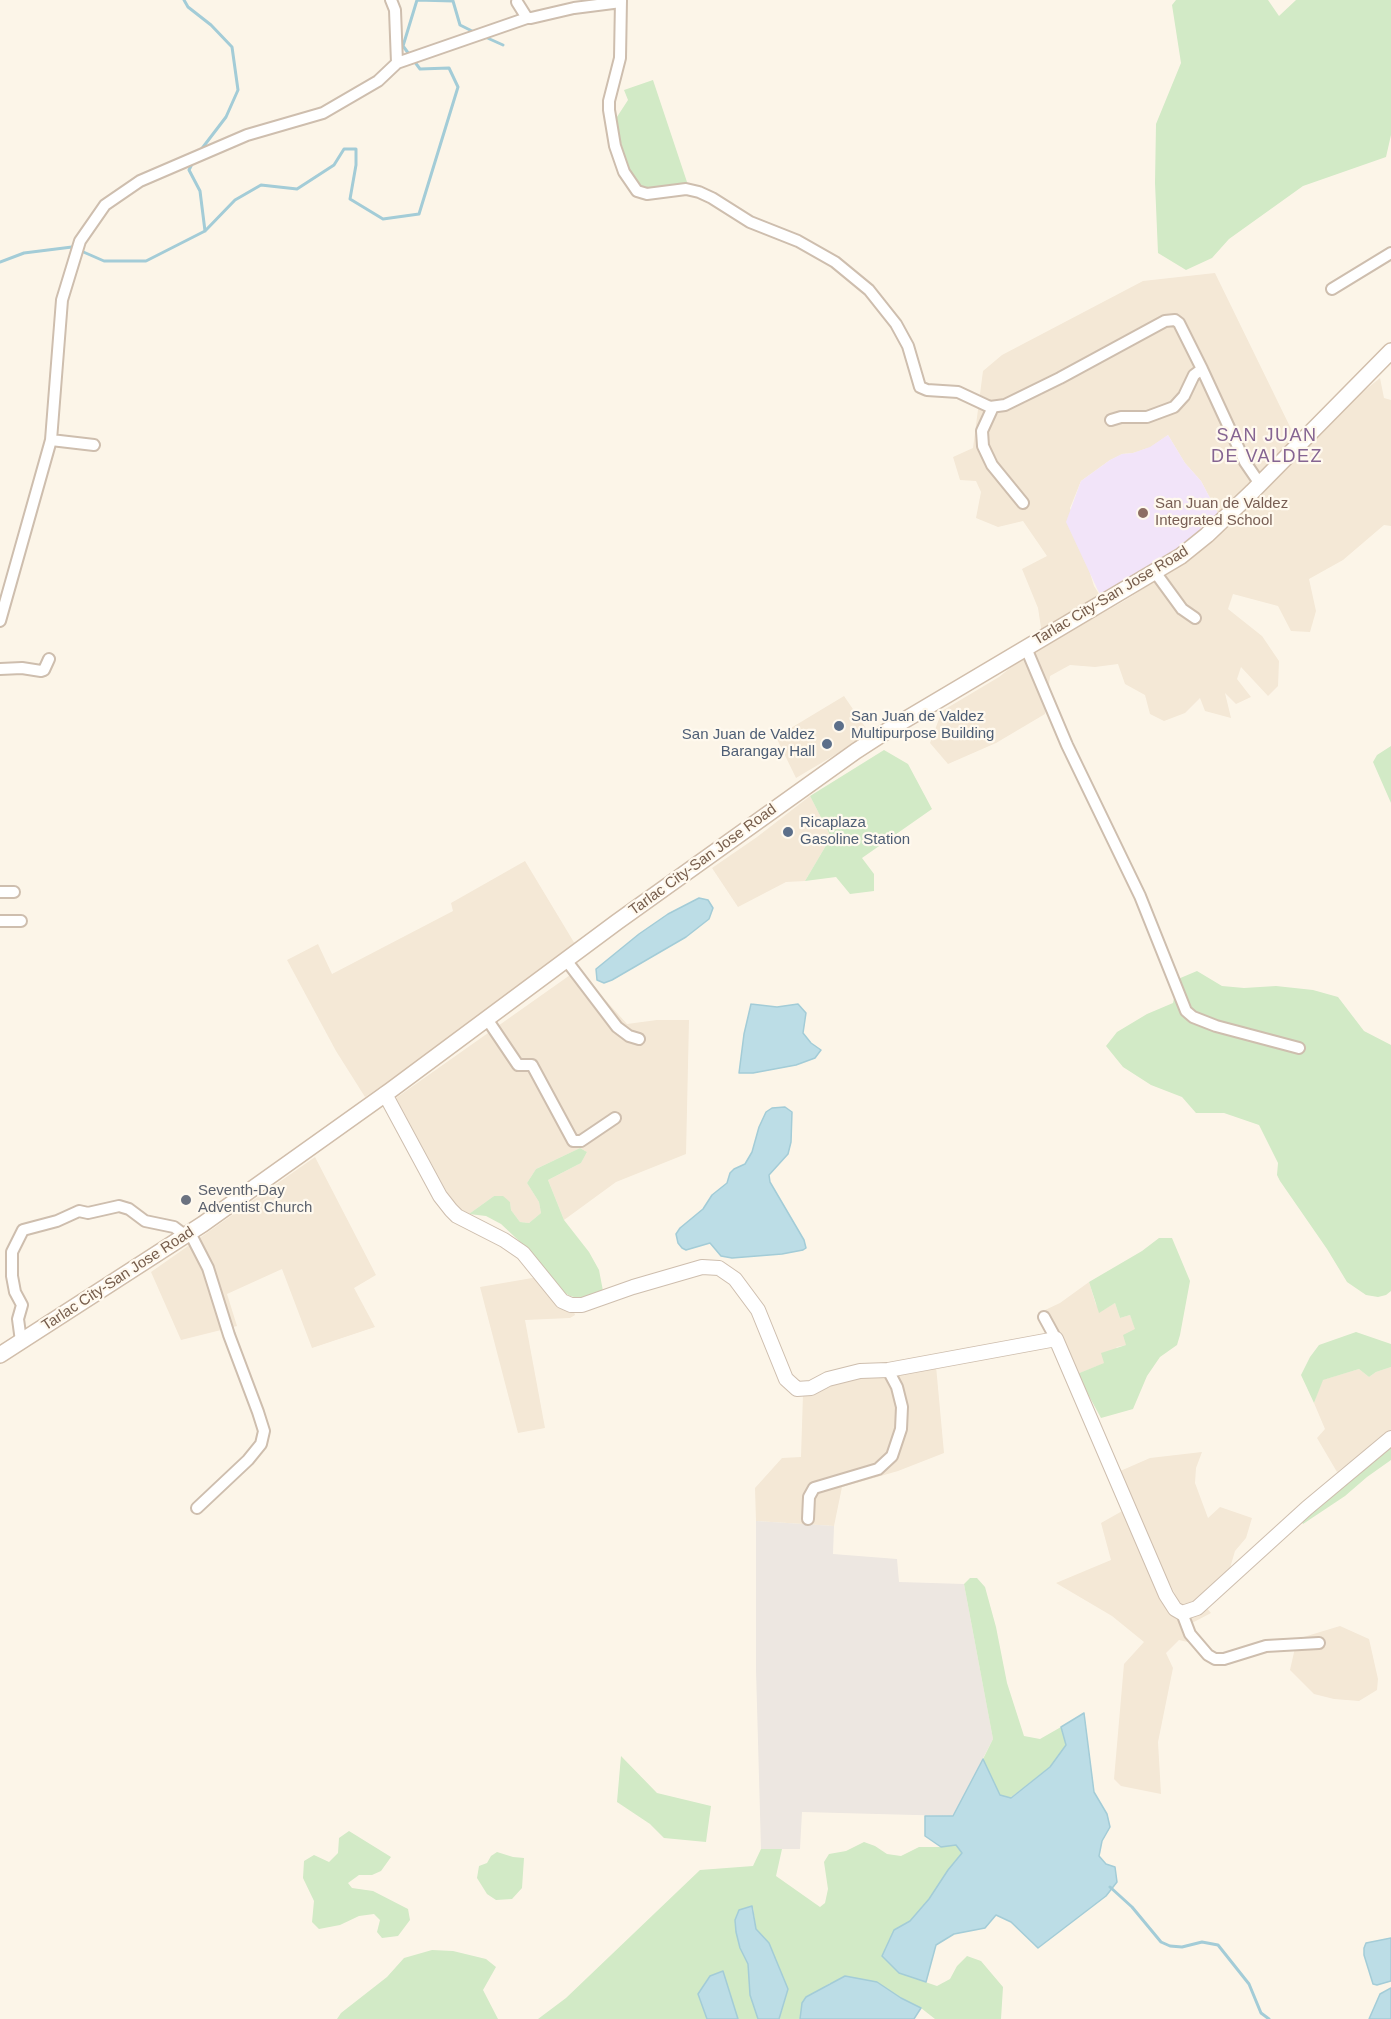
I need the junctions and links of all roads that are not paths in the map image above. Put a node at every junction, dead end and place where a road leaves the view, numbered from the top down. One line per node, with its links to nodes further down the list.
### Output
1 (391, 0): 5 (street)
2 (621, 1): 4 (street); 10 (street)
3 (517, 2): 4 (street)
4 (527, 18): 5 (street)
5 (397, 63): 12 (street)
6 (1391, 253): 7 (street)
7 (1332, 290)
8 (1391, 351): 14 (main road, Tarlac City-San Jose Road)
9 (1202, 369): 10 (street); 11 (street); 14 (street)
10 (993, 407): 15 (street)
11 (1111, 420)
12 (51, 440): 13 (street); 18 (street)
13 (94, 445)
14 (1260, 484): 16 (main road, Tarlac City-San Jose Road)
15 (1023, 503)
16 (1155, 572): 17 (street); 19 (main road, Tarlac City-San Jose Road)
17 (1195, 618)
18 (0, 621)
19 (1026, 648): 26 (main road, Tarlac City-San Jose Road); 29 (street)
20 (49, 658): 21 (street)
21 (0, 669)
22 (0, 892): 23 (street)
23 (14, 892)
24 (0, 921): 25 (street)
25 (21, 921)
26 (566, 960): 27 (main road, Tarlac City-San Jose Road); 28 (street)
27 (487, 1019): 30 (main road, Tarlac City-San Jose Road); 31 (street)
28 (639, 1039)
29 (1299, 1048)
30 (385, 1094): 32 (main road, Tarlac City-San Jose Road); 37 (street)
31 (615, 1118)
32 (188, 1235): 35 (main road, Tarlac City-San Jose Road); 35 (street); 39 (street)
33 (1044, 1317): 34 (street)
34 (1056, 1339): 37 (street); 41 (street)
35 (21, 1341): 36 (main road, Tarlac City-San Jose Road)
36 (0, 1355)
37 (888, 1370): 40 (street)
38 (1391, 1438): 41 (street)
39 (197, 1509)
40 (807, 1520)
41 (1182, 1613): 42 (street)
42 (1319, 1643)

